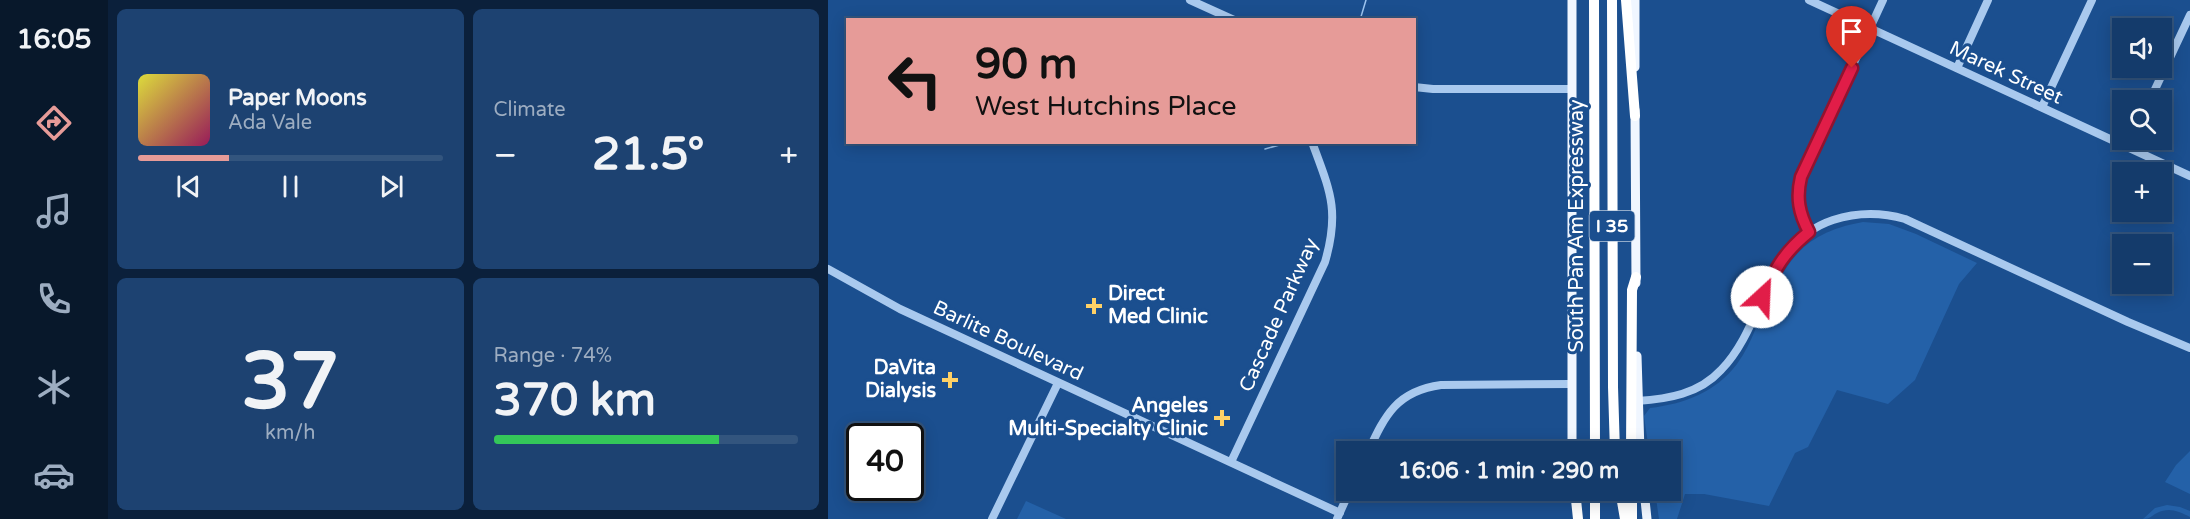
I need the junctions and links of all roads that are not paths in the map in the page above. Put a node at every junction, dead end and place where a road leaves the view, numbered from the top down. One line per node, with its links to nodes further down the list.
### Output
1 (1190, 0): 12 (street)
2 (1572, 0): 16 (main road)
3 (1594, 0): 33 (highway, South Pan Am Expressway / I 35)
4 (1612, 0): 34 (highway, South Pan Am Expressway / I 35)
5 (1626, 0): 19 (highway)
6 (1635, 0): 19 (main road)
7 (1809, 0): 13 (street, Marek Street)
8 (1883, 0): 13 (street)
9 (1988, 0): 14 (street)
10 (2092, 0): 18 (street)
11 (2190, 15): 17 (street)
12 (1230, 18)
13 (1870, 28): 14 (street, Marek Street); 24 (street)
14 (1957, 68): 18 (street, Marek Street)
15 (1416, 87): 16 (street)
16 (1571, 89): 29 (main road)
17 (2155, 90)
18 (2042, 107): 20 (street, Marek Street)
19 (1635, 116): 26 (main road)
20 (2112, 140)
21 (1313, 144): 37 (street, Cascade Parkway)
22 (2132, 150): 23 (street, Marek Street)
23 (2190, 176)
24 (1809, 232): 27 (street); 30 (street)
25 (828, 268): 28 (street, Barlite Boulevard)
26 (1636, 277): 30 (main road); 35 (highway)
27 (2190, 348)
28 (1058, 383): 37 (street, Barlite Boulevard); 45 (street)
29 (1572, 384): 31 (street); 32 (main road)
30 (1637, 401): 36 (main road)
31 (1373, 441)
32 (1572, 441)
33 (1595, 441)
34 (1615, 441)
35 (1631, 441)
36 (1639, 441)
37 (1231, 462): 44 (street, Barlite Boulevard)
38 (1345, 501): 44 (street)
39 (1575, 501): 46 (highway)
40 (1595, 501): 47 (highway)
41 (1622, 501): 48 (highway)
42 (1632, 501): 49 (highway)
43 (1645, 501): 50 (main road)
44 (1338, 516)
45 (992, 519)
46 (1576, 519)
47 (1595, 519)
48 (1625, 519)
49 (1632, 519)
50 (1647, 519)

